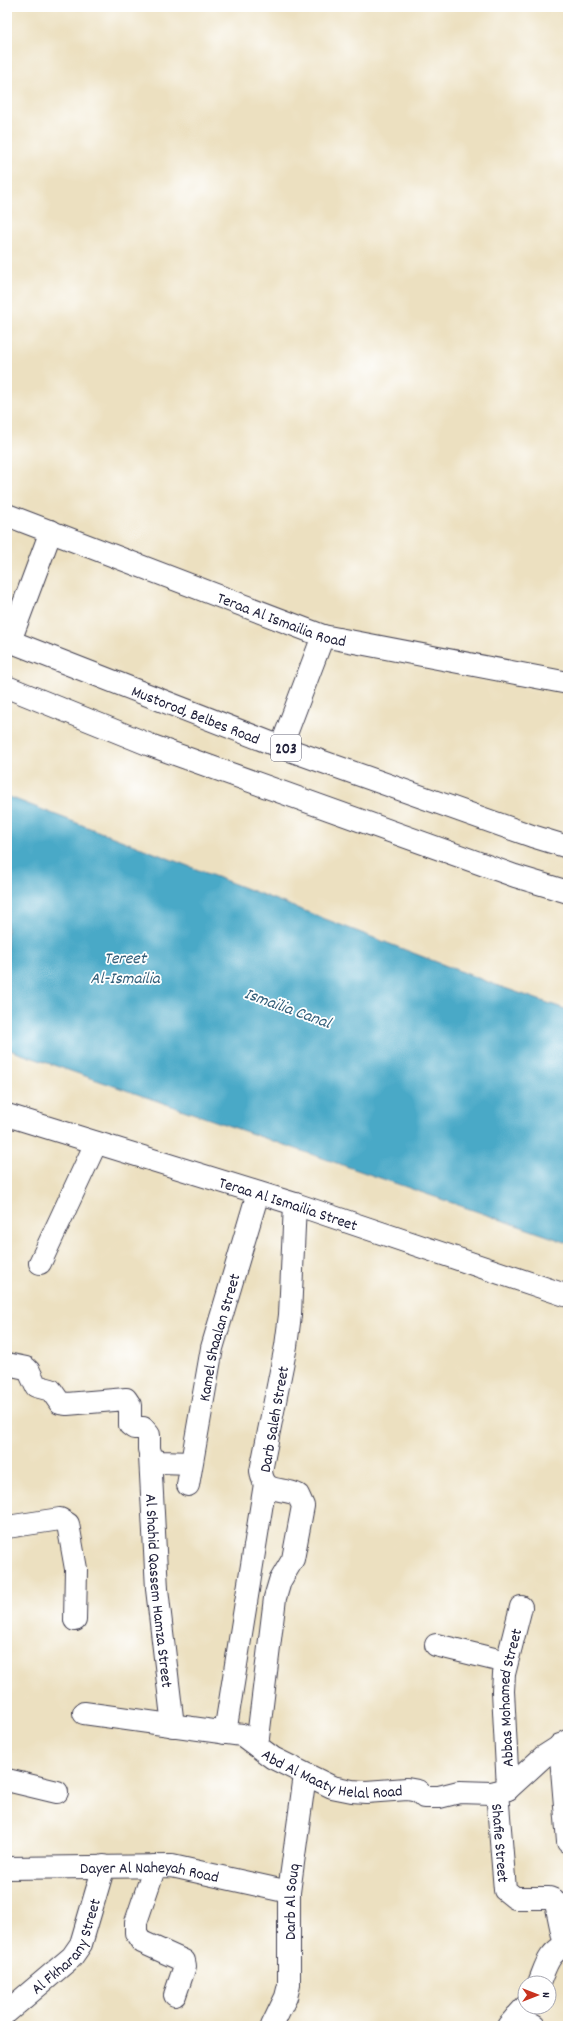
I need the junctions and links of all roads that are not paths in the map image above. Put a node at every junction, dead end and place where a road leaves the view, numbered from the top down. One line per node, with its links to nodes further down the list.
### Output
1 (7, 515): 2 (street, Teraa Al Ismailia Road)
2 (51, 531): 3 (street, Teraa Al Ismailia Road); 4 (street)
3 (323, 636): 5 (street, Teraa Al Ismailia Road); 7 (street)
4 (9, 640): 7 (street, Mustorod, Belbes Road / 203)
5 (568, 683)
6 (7, 688): 9 (street)
7 (281, 746): 8 (street, Mustorod, Belbes Road / 203)
8 (568, 847)
9 (568, 892)
10 (7, 1115): 11 (street, Teraa Al Ismailia Street)
11 (96, 1143): 12 (street, Teraa Al Ismailia Street); 14 (street)
12 (258, 1193): 13 (street, Teraa Al Ismailia Street); 18 (street, Kamel Shaalan Street)
13 (295, 1204): 15 (street, Teraa Al Ismailia Street); 19 (street, Darb Saleh Street)
14 (40, 1263)
15 (568, 1296)
16 (7, 1364): 17 (street, Al Shahid Qassem Hamza Street)
17 (150, 1456): 18 (street); 27 (street, Al Shahid Qassem Hamza Street)
18 (190, 1463): 20 (street, Kamel Shaalan Street)
19 (265, 1484): 28 (street); 30 (street, Darb Saleh Street)
20 (188, 1485)
21 (7, 1527): 23 (street)
22 (521, 1607): 25 (street, Abbas Mohamed Street)
23 (75, 1620)
24 (436, 1645): 25 (street)
25 (506, 1662): 33 (street, Abbas Mohamed Street)
26 (84, 1714): 27 (street, Abd Al Maaty Helal Road)
27 (173, 1726): 28 (street, Abd Al Maaty Helal Road)
28 (225, 1733): 30 (street, Abd Al Maaty Helal Road)
29 (564, 1744): 33 (street); 35 (street)
30 (257, 1746): 31 (street, Abd Al Maaty Helal Road)
31 (305, 1774): 33 (street, Abd Al Maaty Helal Road); 39 (street, Darb Al Souq)
32 (7, 1780): 34 (street)
33 (502, 1791): 40 (street, Shafie Street)
34 (57, 1792)
35 (568, 1842)
36 (104, 1866): 37 (street, Dayer Al Naheyah Road); 38 (street, Dayer Al Naheyah Road); 43 (street, Al Fkharany Street)
37 (155, 1866): 39 (street, Dayer Al Naheyah Road); 42 (street)
38 (7, 1868)
39 (289, 1892): 44 (street, Darb Al Souq)
40 (566, 1945): 41 (street)
41 (541, 1975)
42 (175, 1995)
43 (7, 2012)
44 (272, 2026)

